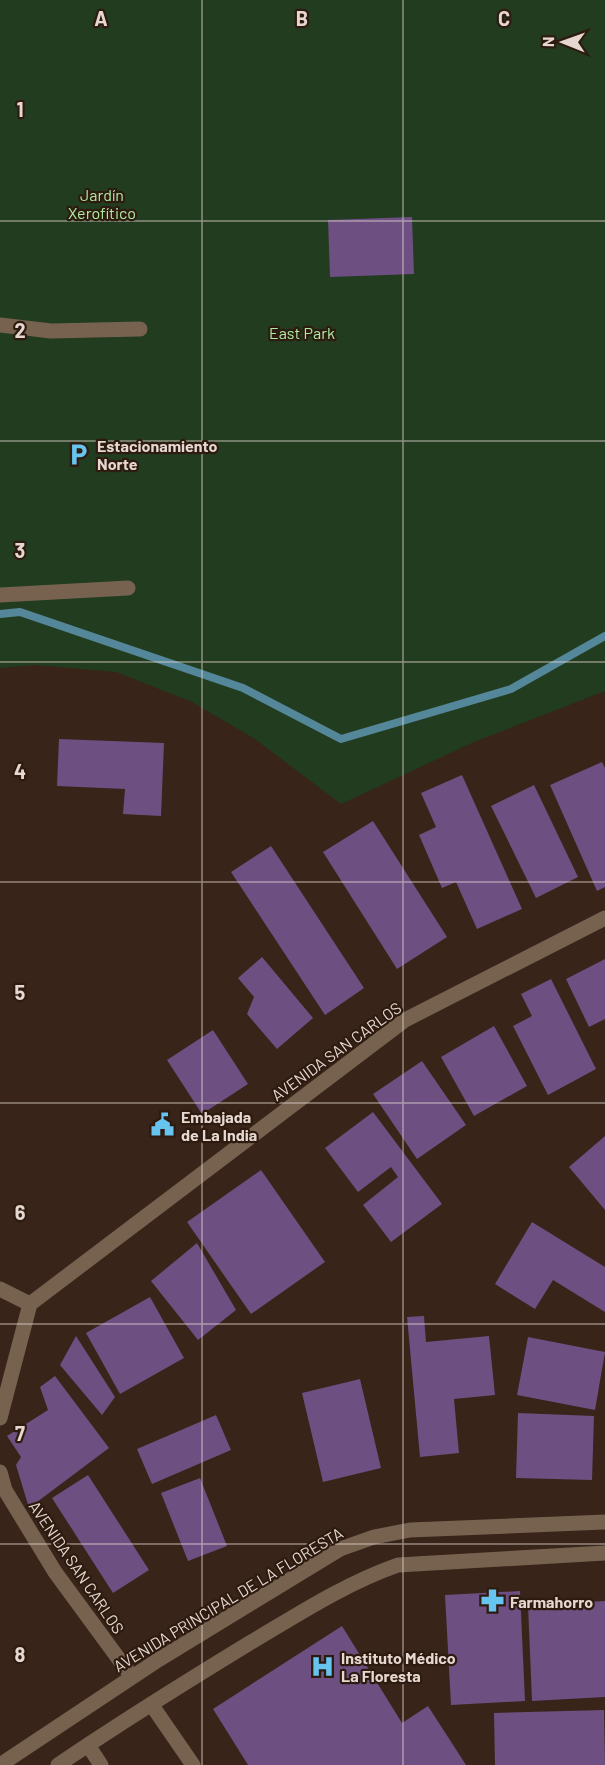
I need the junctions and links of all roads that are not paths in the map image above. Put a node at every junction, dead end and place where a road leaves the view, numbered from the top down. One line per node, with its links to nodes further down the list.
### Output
1 (0, 325): 2 (street)
2 (140, 329)
3 (128, 588): 4 (street)
4 (0, 595)
5 (605, 918): 7 (street, AVENIDA SAN CARLOS)
6 (0, 1288): 7 (street)
7 (30, 1304): 8 (street)
8 (0, 1418)
9 (0, 1472): 12 (street, AVENIDA SAN CARLOS)
10 (605, 1522): 12 (street, AVENIDA PRINCIPAL DE LA FLORESTA)
11 (605, 1553): 13 (street)
12 (132, 1677): 15 (street, AVENIDA PRINCIPAL DE LA FLORESTA)
13 (151, 1704): 14 (street); 18 (street)
14 (88, 1745): 16 (street); 17 (street)
15 (0, 1765)
16 (58, 1765)
17 (101, 1765)
18 (193, 1765)

